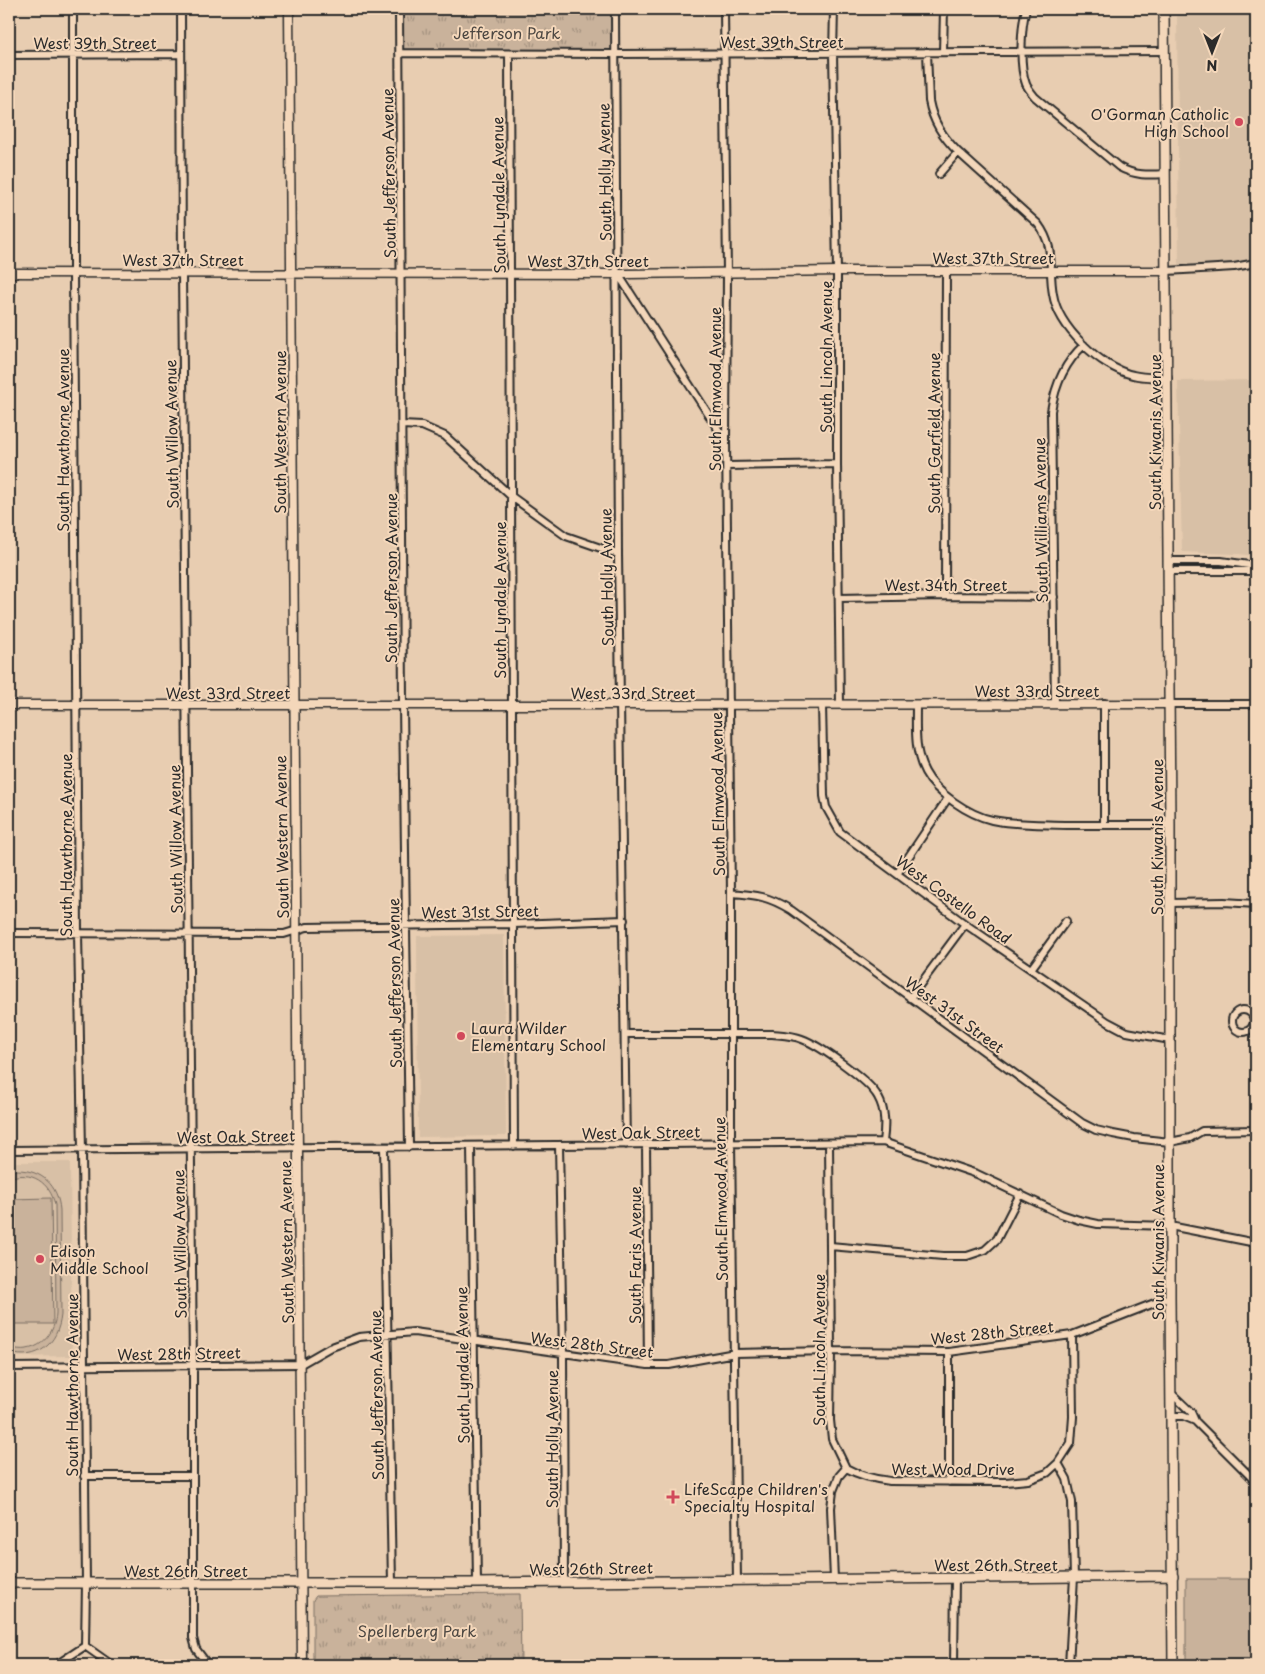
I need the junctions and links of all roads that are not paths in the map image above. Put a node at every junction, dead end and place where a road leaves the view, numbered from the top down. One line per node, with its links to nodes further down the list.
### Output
1 (73, 9): 22 (street, South Hawthorne Avenue)
2 (181, 9): 18 (street, South Willow Avenue)
3 (289, 9): 34 (street, South Western Avenue)
4 (399, 9): 15 (street, South Jefferson Avenue)
5 (616, 9): 20 (street, South Holly Avenue)
6 (724, 9): 16 (street, South Elmwood Avenue)
7 (834, 9): 17 (street, South Lincoln Avenue)
8 (944, 9): 13 (street)
9 (1026, 9): 14 (street)
10 (1164, 9): 11 (main road, South Kiwanis Avenue)
11 (1165, 51): 14 (street, West 39th Street); 25 (main road, South Kiwanis Avenue)
12 (927, 52): 13 (street, West 39th Street); 17 (street, West 39th Street); 23 (street)
13 (944, 52): 14 (street, West 39th Street)
14 (1022, 52): 25 (street)
15 (399, 53): 19 (street, West 39th Street); 35 (street, South Jefferson Avenue)
16 (723, 53): 17 (street, West 39th Street); 20 (street, West 39th Street); 38 (street, South Elmwood Avenue)
17 (833, 53): 29 (street, South Lincoln Avenue)
18 (181, 54): 22 (street, West 39th Street); 33 (street, South Willow Avenue)
19 (509, 54): 20 (street, West 39th Street); 36 (street, South Lyndale Avenue)
20 (616, 54): 37 (street, South Holly Avenue)
21 (9, 55): 22 (street, West 39th Street)
22 (73, 55): 31 (street, South Hawthorne Avenue)
23 (958, 152): 24 (street); 27 (street)
24 (939, 174)
25 (1166, 174): 28 (main road, South Kiwanis Avenue)
26 (1256, 262): 28 (street)
27 (1051, 270): 28 (street, West 37th Street); 30 (street, West 37th Street); 39 (street)
28 (1167, 270): 40 (main road, South Kiwanis Avenue)
29 (837, 271): 30 (street, West 37th Street); 38 (street, West 37th Street); 43 (street, South Lincoln Avenue)
30 (946, 271): 51 (street, South Garfield Avenue)
31 (73, 272): 32 (street, West 37th Street); 33 (street, West 37th Street); 59 (street, South Hawthorne Avenue)
32 (9, 273)
33 (182, 273): 34 (street, West 37th Street); 60 (street, South Willow Avenue)
34 (292, 273): 35 (street, West 37th Street); 67 (street, South Western Avenue)
35 (402, 273): 36 (street, West 37th Street); 41 (street, South Jefferson Avenue)
36 (511, 274): 37 (street, West 37th Street); 45 (street, South Lyndale Avenue)
37 (618, 274): 38 (street, West 37th Street); 42 (street); 46 (street, South Holly Avenue)
38 (727, 274): 42 (street, South Elmwood Avenue)
39 (1084, 345): 40 (street); 52 (street, South Williams Avenue)
40 (1168, 378): 47 (main road, South Kiwanis Avenue)
41 (402, 425): 45 (street); 61 (street, South Jefferson Avenue)
42 (726, 441): 44 (street, South Elmwood Avenue)
43 (837, 464): 44 (street); 53 (street, South Lincoln Avenue)
44 (727, 466): 63 (street, South Elmwood Avenue)
45 (512, 497): 46 (street); 62 (street, South Lyndale Avenue)
46 (618, 554): 68 (street, South Holly Avenue)
47 (1168, 561): 48 (street); 49 (main road, South Kiwanis Avenue)
48 (1256, 566)
49 (1168, 571): 50 (street); 56 (main road, South Kiwanis Avenue)
50 (1256, 571)
51 (945, 596): 52 (street, West 34th Street); 53 (street, West 34th Street)
52 (1054, 597): 55 (street, South Williams Avenue)
53 (839, 598): 65 (street, South Lincoln Avenue)
54 (1104, 703): 55 (street, West 33rd Street); 56 (street, West 33rd Street); 70 (street)
55 (1055, 704): 66 (street, West 33rd Street)
56 (1169, 704): 57 (street, West 33rd Street); 71 (main road, South Kiwanis Avenue)
57 (1256, 704)
58 (9, 705): 59 (street, West 33rd Street)
59 (76, 705): 60 (street, West 33rd Street); 83 (street, South Hawthorne Avenue)
60 (186, 705): 67 (street, West 33rd Street); 84 (street, South Willow Avenue)
61 (403, 705): 62 (street, West 33rd Street); 67 (street, West 33rd Street); 80 (street, South Jefferson Avenue)
62 (511, 705): 68 (street, West 33rd Street); 78 (street, South Lyndale Avenue)
63 (728, 705): 64 (street, West 33rd Street); 68 (street, West 33rd Street); 73 (street, South Elmwood Avenue)
64 (822, 705): 65 (street, West 33rd Street); 72 (street, West Costello Road)
65 (840, 705): 66 (street, West 33rd Street)
66 (916, 705): 69 (street)
67 (294, 706): 81 (street, South Western Avenue)
68 (621, 706): 76 (street, South Holly Avenue)
69 (948, 798): 70 (street); 72 (street)
70 (1104, 825): 71 (street)
71 (1170, 825): 74 (main road, South Kiwanis Avenue)
72 (897, 874): 79 (street, West Costello Road)
73 (731, 893): 86 (street, West 31st Street); 88 (street, South Elmwood Avenue)
74 (1170, 903): 75 (street); 89 (main road, South Kiwanis Avenue)
75 (1256, 904)
76 (624, 920): 78 (street, West 31st Street); 87 (street, South Holly Avenue)
77 (1066, 921): 85 (street)
78 (514, 924): 80 (street, West 31st Street); 99 (street, South Lyndale Avenue)
79 (965, 924): 85 (street, West Costello Road); 86 (street)
80 (406, 925): 81 (street, West 31st Street); 101 (street, South Jefferson Avenue)
81 (296, 930): 84 (street, West 31st Street); 102 (street, South Western Avenue)
82 (9, 933): 83 (street, West 31st Street)
83 (78, 934): 84 (street, West 31st Street); 105 (street, South Hawthorne Avenue)
84 (188, 934): 103 (street, South Willow Avenue)
85 (1031, 969): 89 (street, West Costello Road)
86 (910, 998): 92 (street, West 31st Street)
87 (626, 1034): 88 (street); 97 (street, South Holly Avenue)
88 (730, 1034): 91 (street); 95 (street, South Elmwood Avenue)
89 (1170, 1040): 92 (main road, South Kiwanis Avenue)
90 (1256, 1130): 92 (street)
91 (883, 1142): 93 (street, West Oak Street); 106 (street, West Oak Street)
92 (1170, 1142): 107 (main road, South Kiwanis Avenue)
93 (829, 1143): 95 (street, West Oak Street); 109 (street, South Lincoln Avenue)
94 (646, 1144): 95 (street, West Oak Street); 97 (street, West Oak Street); 119 (street, South Faris Avenue)
95 (730, 1144): 116 (street, South Elmwood Avenue)
96 (560, 1145): 97 (street, West Oak Street); 99 (street, West Oak Street); 117 (street, South Holly Avenue)
97 (626, 1145)
98 (471, 1146): 99 (street, West Oak Street); 101 (street, West Oak Street); 113 (street, South Lyndale Avenue)
99 (514, 1146)
100 (384, 1147): 101 (street, West Oak Street); 102 (street, West Oak Street); 111 (street, South Jefferson Avenue)
101 (409, 1147)
102 (299, 1148): 103 (street, West Oak Street); 118 (street, South Western Avenue)
103 (191, 1149): 105 (street, West Oak Street); 120 (street, South Willow Avenue)
104 (9, 1150): 105 (street, West Oak Street)
105 (82, 1150): 122 (street, South Hawthorne Avenue)
106 (1020, 1194): 107 (street, West Oak Street); 109 (street)
107 (1170, 1226): 108 (street, West Oak Street); 110 (main road, South Kiwanis Avenue)
108 (1256, 1243)
109 (830, 1246): 114 (street, South Lincoln Avenue)
110 (1170, 1297): 112 (street, West 28th Street); 123 (main road, South Kiwanis Avenue)
111 (388, 1333): 113 (street, West 28th Street); 118 (street, West 28th Street); 140 (street, South Jefferson Avenue)
112 (1072, 1335): 115 (street, West 28th Street); 126 (street)
113 (475, 1341): 117 (street, West 28th Street); 141 (street, South Lyndale Avenue)
114 (831, 1351): 115 (street, West 28th Street); 116 (street, West 28th Street); 127 (street, South Lincoln Avenue)
115 (949, 1352): 130 (street)
116 (735, 1353): 119 (street, West 28th Street); 136 (street, South Elmwood Avenue)
117 (563, 1354): 119 (street, West 28th Street); 142 (street, South Holly Avenue)
118 (301, 1364): 120 (street, West 28th Street); 143 (street, South Western Avenue)
119 (648, 1365)
120 (193, 1366): 122 (street, West 28th Street); 129 (street, South Willow Avenue)
121 (9, 1367): 122 (street, West 28th Street)
122 (83, 1367): 128 (street, South Hawthorne Avenue)
123 (1171, 1393): 124 (main road, South Kiwanis Avenue); 125 (street)
124 (1172, 1416): 125 (street); 132 (main road, South Kiwanis Avenue)
125 (1195, 1421): 131 (street)
126 (1058, 1463): 130 (street, West Wood Drive); 134 (street)
127 (846, 1468): 130 (street, West Wood Drive); 135 (street)
128 (84, 1476): 129 (street); 138 (street, South Hawthorne Avenue)
129 (193, 1476): 139 (street, South Willow Avenue)
130 (949, 1482)
131 (1256, 1482)
132 (1173, 1576): 134 (main road, West 26th Street); 151 (main road, South Kiwanis Avenue)
133 (955, 1577): 134 (main road, West 26th Street); 135 (main road, West 26th Street); 149 (street)
134 (1074, 1577): 150 (street)
135 (834, 1579): 136 (main road, West 26th Street)
136 (737, 1580): 142 (main road, West 26th Street)
137 (9, 1583): 138 (main road, West 26th Street)
138 (86, 1583): 139 (main road, West 26th Street); 144 (street, South Hawthorne Avenue)
139 (194, 1583): 143 (main road, West 26th Street); 147 (street, South Willow Avenue)
140 (392, 1583): 141 (main road, West 26th Street); 143 (main road, West 26th Street)
141 (477, 1583): 142 (main road, West 26th Street)
142 (564, 1583)
143 (302, 1584): 148 (street, South Western Avenue)
144 (85, 1646): 145 (street); 146 (street)
145 (56, 1665)
146 (112, 1665)
147 (208, 1665)
148 (302, 1665)
149 (954, 1665)
150 (1069, 1665)
151 (1173, 1665)

